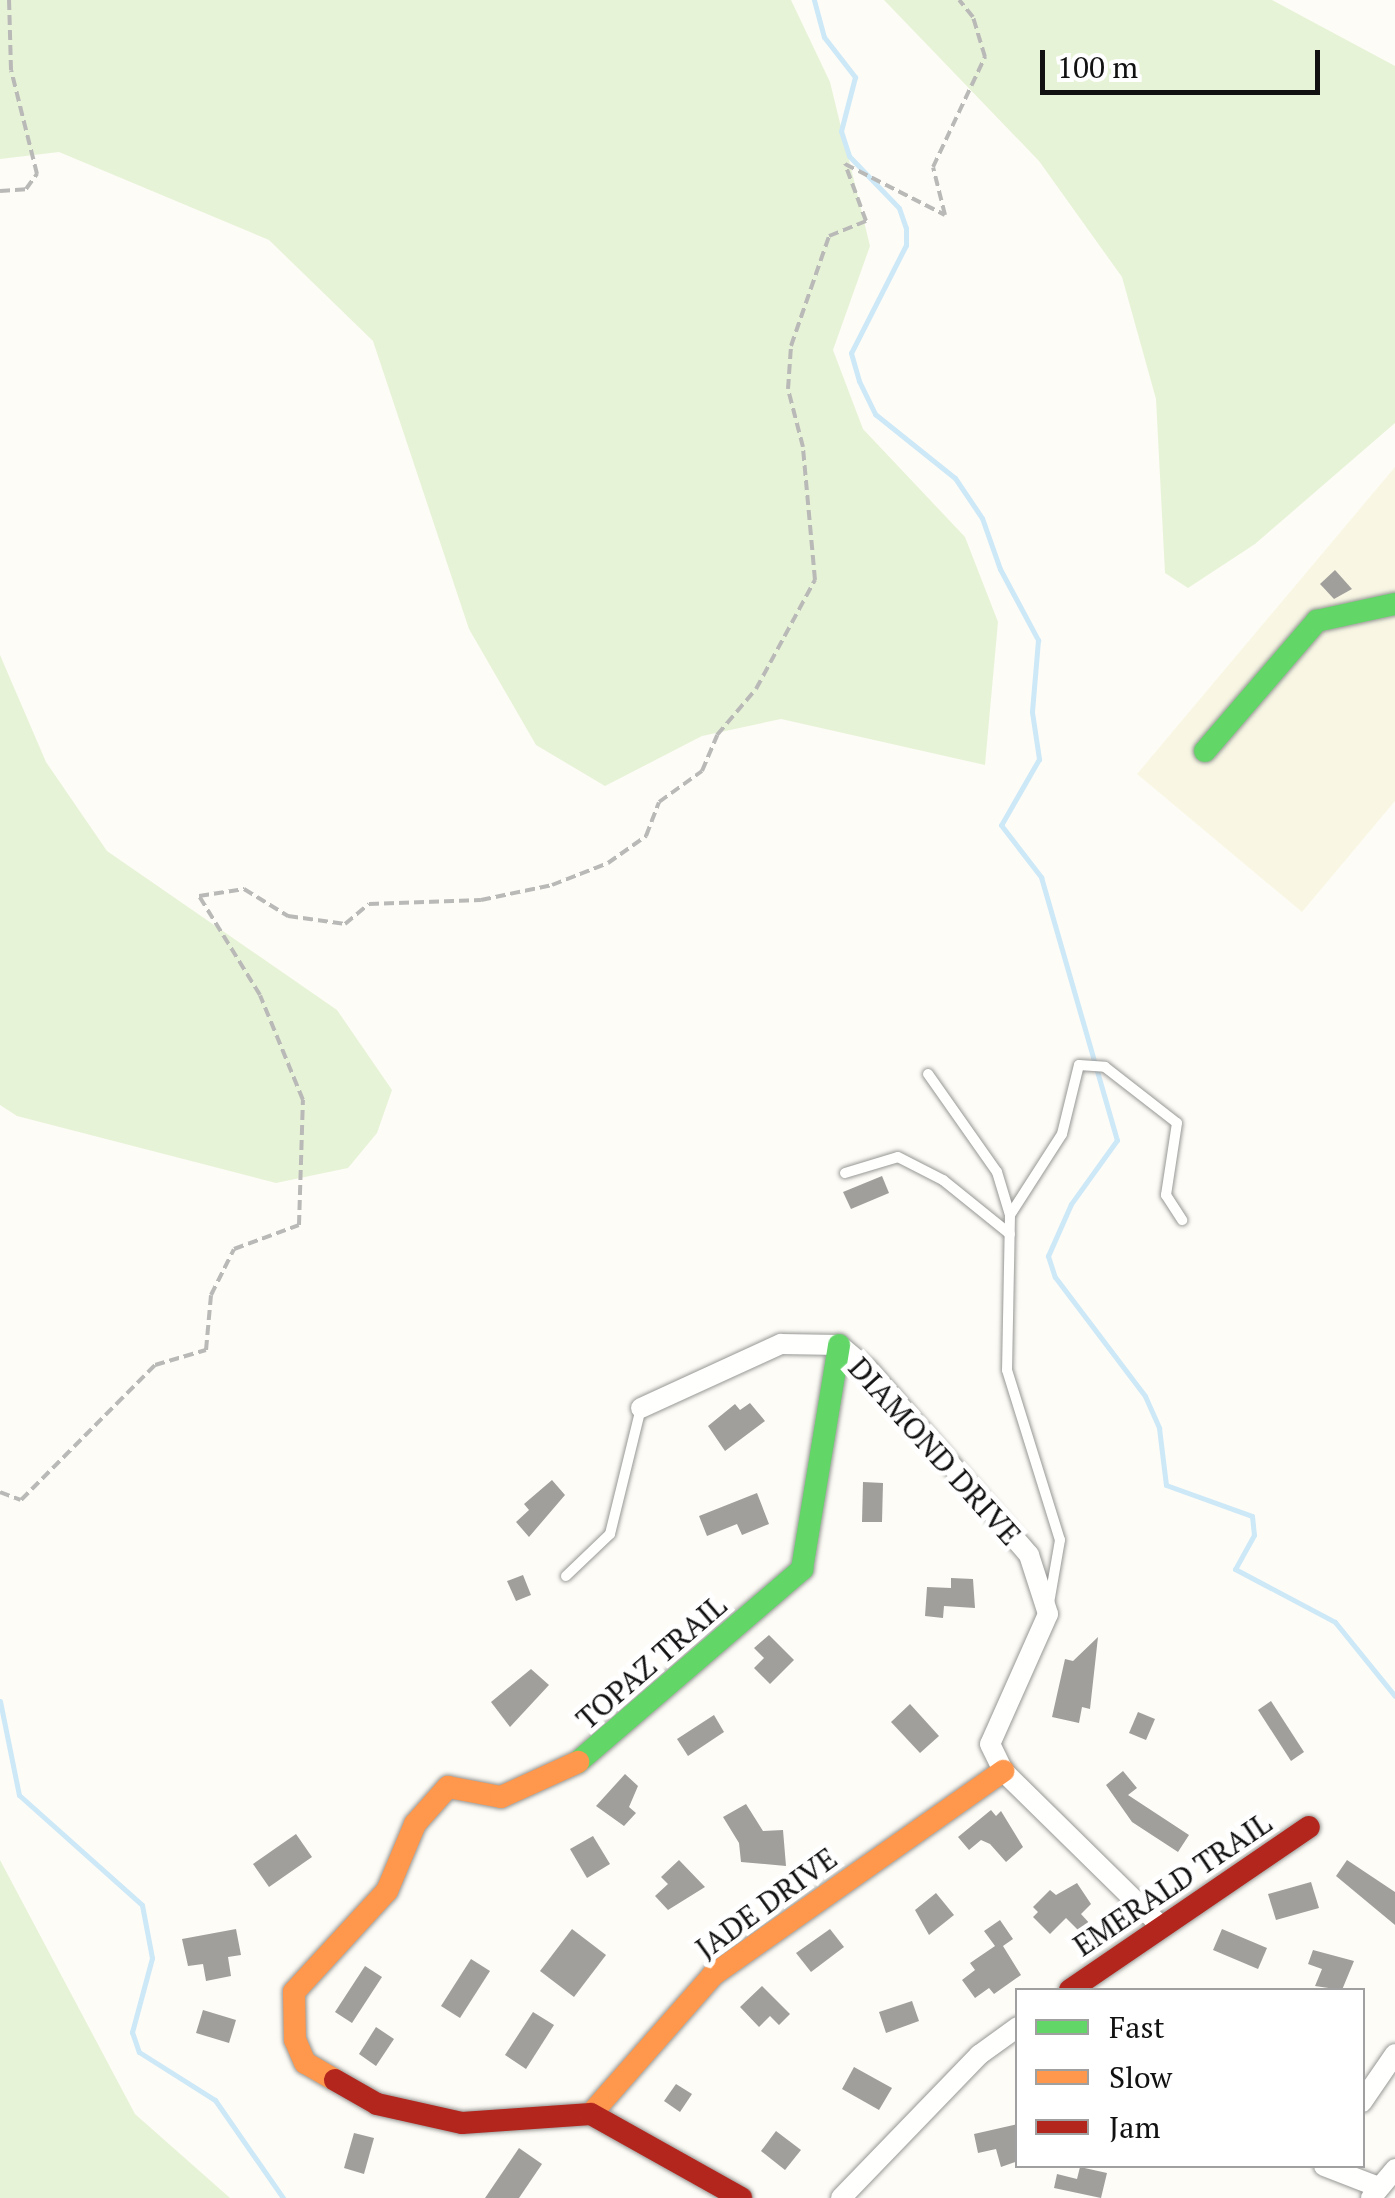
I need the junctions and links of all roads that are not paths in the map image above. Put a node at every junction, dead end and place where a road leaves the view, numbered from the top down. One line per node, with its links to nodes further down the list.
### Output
1 (1395, 604): 2 (street)
2 (1204, 751)
3 (928, 1074): 5 (lane)
4 (845, 1173): 7 (lane)
5 (1010, 1215): 6 (lane); 7 (lane)
6 (1182, 1220)
7 (1010, 1234): 11 (lane)
8 (839, 1345): 9 (street, DIAMOND DRIVE); 11 (street, DIAMOND DRIVE); 19 (street, TOPAZ TRAIL)
9 (641, 1408): 10 (lane)
10 (566, 1576)
11 (1048, 1614): 12 (street)
12 (1003, 1771): 14 (street); 19 (street, JADE DRIVE)
13 (1309, 1826): 14 (street, EMERALD TRAIL)
14 (1161, 1926): 15 (street, EMERALD TRAIL)
15 (1073, 1988)
16 (1015, 2030): 24 (street)
17 (1395, 2054): 18 (street)
18 (1365, 2098)
19 (591, 2114): 23 (street)
20 (1328, 2168): 22 (street)
21 (1395, 2169): 22 (street)
22 (1374, 2192)
23 (741, 2198)
24 (841, 2198)

